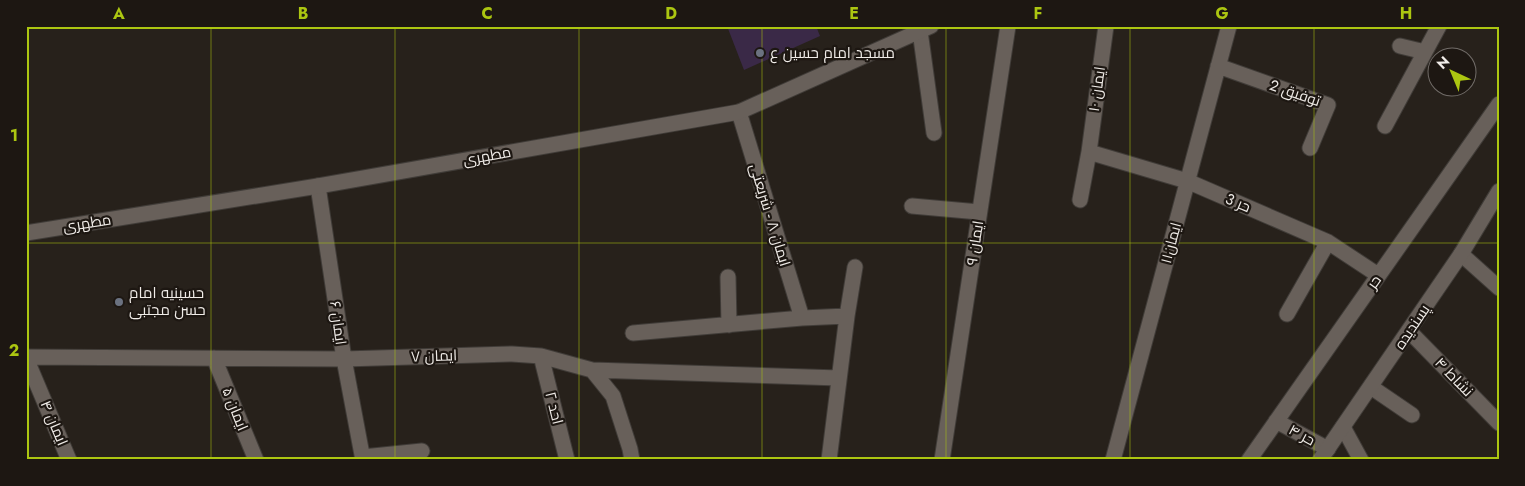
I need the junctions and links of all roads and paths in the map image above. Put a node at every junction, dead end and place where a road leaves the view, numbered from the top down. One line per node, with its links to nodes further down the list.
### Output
1 (1008, 26): 20 (street, ایمان ۹)
2 (1106, 26): 14 (street, ایمان ۱۰)
3 (1228, 26): 8 (street, ایمان۱۱)
4 (1439, 26): 7 (street)
5 (925, 29): 10 (street, مطهری); 12 (street)
6 (1400, 46): 7 (street)
7 (1425, 52): 11 (street)
8 (1218, 66): 13 (street, توفیق 2); 15 (street, ایمان۱۱)
9 (1499, 104): 25 (street, حر)
10 (739, 112): 16 (street, مطهری); 30 (street, ایمان ۸ - شریعتی)
11 (1385, 126)
12 (934, 133)
13 (1310, 148)
14 (1089, 152): 15 (street, حر 3); 18 (street, ایمان ۱۰)
15 (1187, 181): 22 (street, حر 3); 54 (street, ایمان۱۱)
16 (318, 186): 21 (street, مطهری); 37 (street, ایمان ۶)
17 (1499, 191): 23 (street, پسندیده)
18 (1080, 200)
19 (912, 206): 20 (street)
20 (980, 212): 53 (street, ایمان ۹)
21 (26, 234)
22 (1328, 242): 25 (street, حر 3); 28 (street)
23 (1462, 254): 27 (street); 32 (street, پسندیده)
24 (855, 267): 29 (street)
25 (1378, 275): 42 (street, حر)
26 (728, 277): 31 (street)
27 (1499, 288)
28 (1287, 314)
29 (847, 316): 30 (street); 39 (street)
30 (802, 318): 31 (street)
31 (729, 325): 33 (street)
32 (1409, 331): 40 (street, پسندیده); 43 (street, نشاط ۴)
33 (634, 333)
34 (541, 356): 37 (street, ایمان ۷); 38 (street, ایمان ۷); 50 (street, احد ۲)
35 (26, 357): 36 (street, ایمان ۷); 48 (street, ایمان ۴)
36 (214, 358): 37 (street, ایمان ۷); 49 (street, ایمان ۵)
37 (344, 359): 47 (street, ایمان ۶)
38 (592, 370): 39 (street, ایمان ۷); 51 (street)
39 (839, 378): 52 (street)
40 (1371, 387): 41 (street); 44 (street, پسندیده)
41 (1412, 415)
42 (1276, 421): 46 (street, حر ۴); 55 (street, حر)
43 (1499, 423)
44 (1344, 427): 46 (street, پسندیده); 56 (street)
45 (422, 451): 47 (street)
46 (1324, 454)
47 (363, 458)
48 (69, 460)
49 (256, 460)
50 (566, 460)
51 (632, 460)
52 (829, 460)
53 (942, 460)
54 (1113, 460)
55 (1248, 460)
56 (1361, 460)

